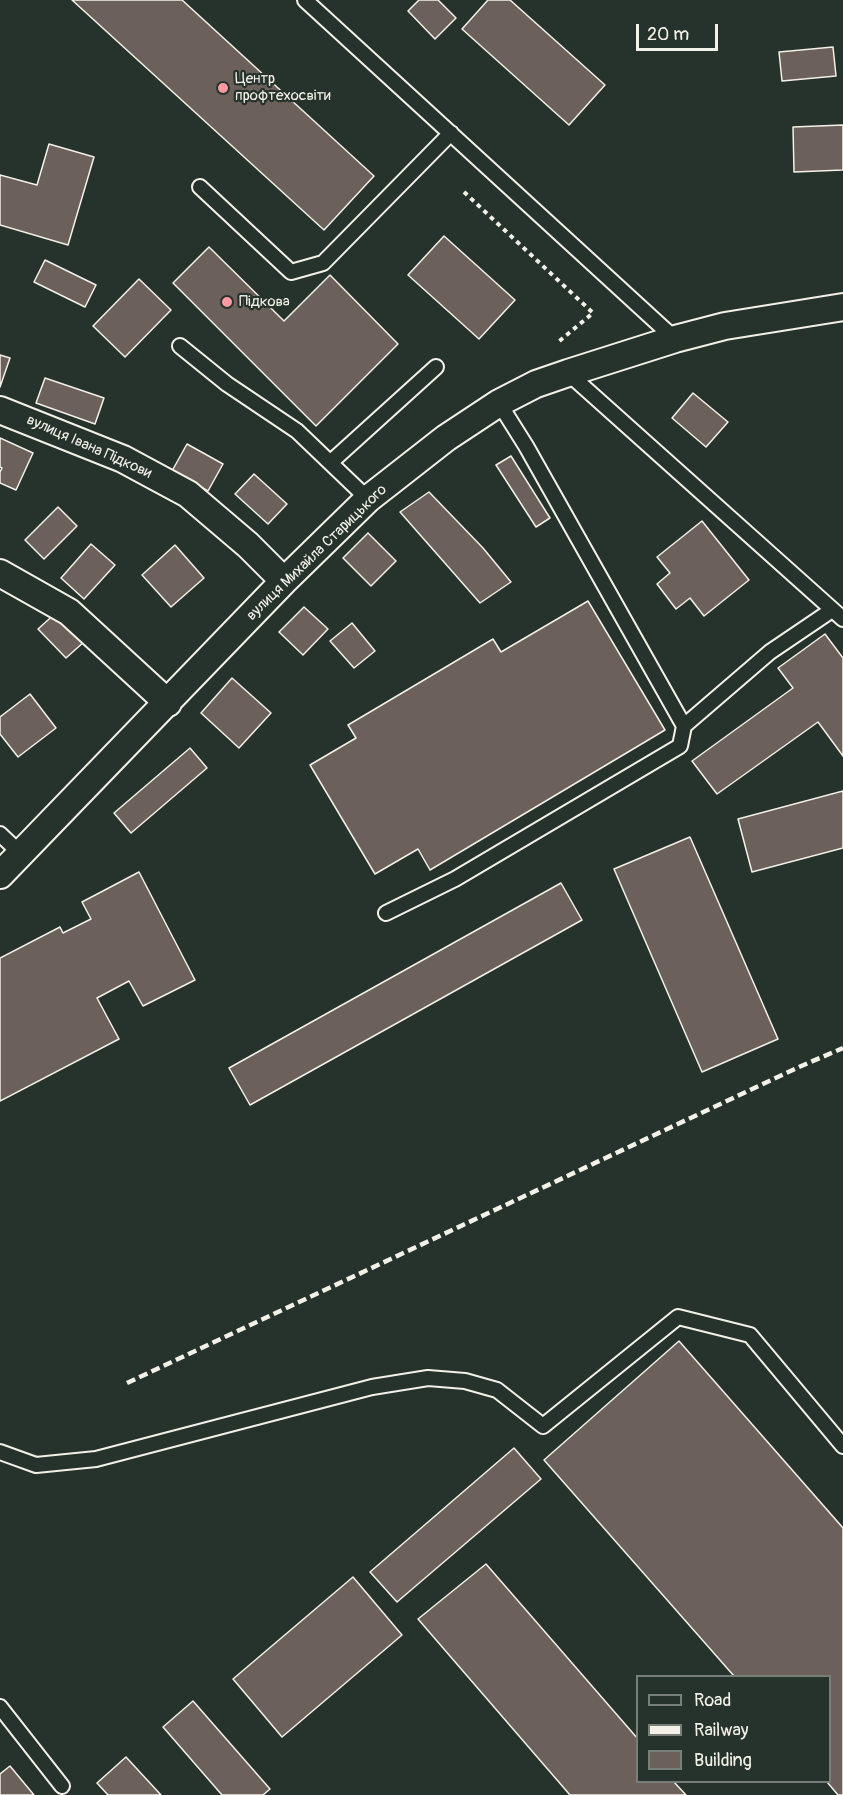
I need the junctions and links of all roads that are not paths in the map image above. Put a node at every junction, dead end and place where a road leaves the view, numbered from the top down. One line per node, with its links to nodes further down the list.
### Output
1 (304, 0): 2 (lane)
2 (451, 133): 3 (lane); 5 (lane)
3 (200, 187)
4 (843, 307): 5 (street, вулиця Михайла Старицького)
5 (675, 339): 8 (street, вулиця Михайла Старицького)
6 (180, 346): 11 (lane)
7 (436, 367): 11 (lane)
8 (568, 373): 9 (street, вулиця Михайла Старицького); 15 (lane)
9 (499, 403): 12 (street, вулиця Михайла Старицького); 18 (lane)
10 (0, 410): 14 (street, вулиця Івана Підкови)
11 (331, 462): 12 (lane)
12 (368, 499): 14 (street, вулиця Михайла Старицького)
13 (0, 573): 17 (street)
14 (284, 581): 17 (street, вулиця Михайла Старицького)
15 (832, 610): 16 (lane); 18 (lane)
16 (843, 620)
17 (168, 703): 20 (street, вулиця Михайла Старицького)
18 (684, 726): 22 (lane)
19 (0, 834): 20 (lane)
20 (21, 854): 21 (street, вулиця Михайла Старицького)
21 (0, 875)
22 (386, 913)
23 (843, 1446): 24 (lane)
24 (0, 1452)
25 (0, 1707): 26 (lane)
26 (62, 1786)

